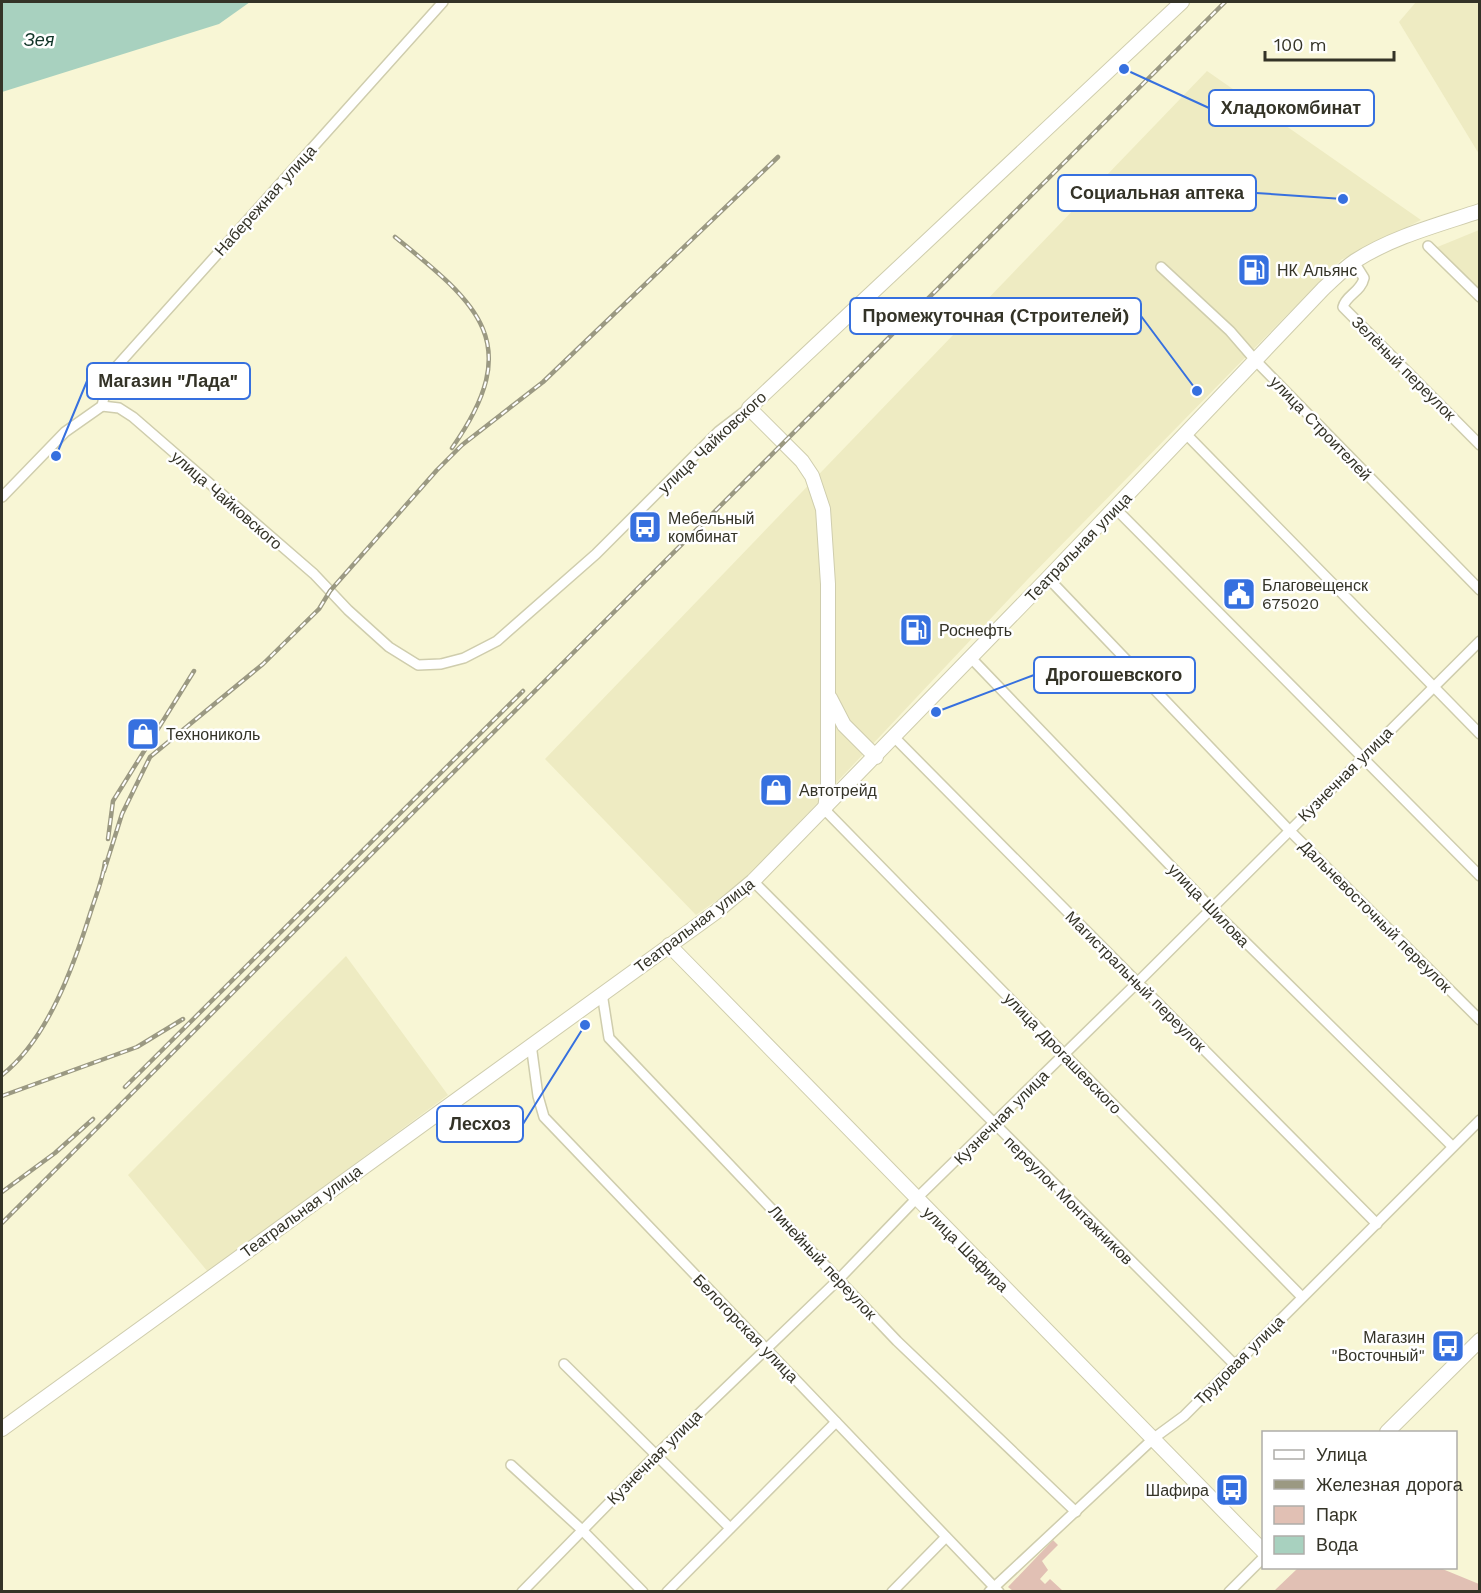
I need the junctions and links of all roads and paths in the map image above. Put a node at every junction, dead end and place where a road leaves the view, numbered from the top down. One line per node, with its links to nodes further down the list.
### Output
1 (444, 2): 9 (street, Набережная улица)
2 (1182, 2): 10 (street, улица Чайковского)
3 (1479, 211): 5 (street, Театральная улица)
4 (1428, 246): 7 (street)
5 (1354, 262): 8 (street, Театральная улица); 12 (street, Зелёный переулок)
6 (1161, 267): 8 (street, улица Строителей)
7 (1479, 297)
8 (1256, 361): 11 (street, Театральная улица); 16 (street, улица Строителей)
9 (102, 406): 10 (street, улица Чайковского); 13 (street)
10 (749, 408): 20 (street)
11 (1186, 434): 14 (street, Театральная улица); 19 (street)
12 (1479, 445)
13 (2, 497)
14 (1115, 508): 15 (street, Театральная улица); 24 (street)
15 (1048, 578): 18 (street, Театральная улица); 26 (street, Дальневосточный переулок)
16 (1479, 590)
17 (1479, 642): 19 (street, Кузнечная улица)
18 (971, 657): 22 (street, Театральная улица); 29 (street, улица Шилова)
19 (1433, 687): 21 (street); 24 (street, Кузнечная улица)
20 (828, 694): 23 (street); 25 (street)
21 (1479, 734)
22 (895, 738): 23 (street, Театральная улица); 31 (street, Магистральный переулок)
23 (876, 757): 25 (street, Театральная улица)
24 (1360, 758): 26 (street, Кузнечная улица); 27 (street)
25 (825, 810): 28 (street, Театральная улица); 35 (street, улица Дрогашевского)
26 (1288, 830): 29 (street, Кузнечная улица); 33 (street, Дальневосточный переулок)
27 (1479, 876)
28 (753, 881): 30 (street, Театральная улица); 37 (street, переулок Монтажников)
29 (1211, 908): 31 (street, Кузнечная улица); 38 (street, улица Шилова)
30 (669, 945): 32 (street, Театральная улица); 39 (street, улица Шафира)
31 (1138, 982): 35 (street, Кузнечная улица); 40 (street, Магистральный переулок)
32 (602, 993): 34 (street, Театральная улица); 41 (street, Линейный переулок)
33 (1479, 1020)
34 (531, 1044): 44 (street, Белогорская улица); 48 (street, Театральная улица)
35 (1064, 1054): 37 (street, Кузнечная улица); 42 (street, улица Дрогашевского)
36 (1479, 1120): 38 (street, Трудовая улица)
37 (994, 1125): 39 (street, Кузнечная улица); 46 (street, переулок Монтажников)
38 (1452, 1146): 40 (street, Трудовая улица)
39 (916, 1200): 41 (street, Кузнечная улица); 50 (street, улица Шафира)
40 (1377, 1224): 42 (street, Трудовая улица)
41 (839, 1279): 44 (street, Кузнечная улица); 53 (street, Линейный переулок)
42 (1302, 1297): 46 (street, Трудовая улица)
43 (1479, 1340): 49 (street)
44 (765, 1348): 47 (street, Белогорская улица); 51 (street, Кузнечная улица)
45 (564, 1364): 51 (street)
46 (1234, 1365): 50 (street, Трудовая улица)
47 (836, 1422): 54 (street); 56 (street, Белогорская улица)
48 (2, 1429)
49 (1388, 1431)
50 (1154, 1438): 53 (street, Трудовая улица); 57 (street, улица Шафира)
51 (656, 1455): 54 (street); 55 (street, Кузнечная улица)
52 (511, 1465): 55 (street)
53 (1076, 1512): 59 (street, Трудовая улица)
54 (730, 1528): 62 (street)
55 (581, 1529): 60 (street, Кузнечная улица); 61 (street)
56 (946, 1537): 59 (street, Белогорская улица); 63 (street)
57 (1262, 1551)
58 (1262, 1558): 64 (street)
59 (994, 1590)
60 (522, 1592)
61 (643, 1592)
62 (667, 1592)
63 (892, 1592)
64 (1230, 1592)

